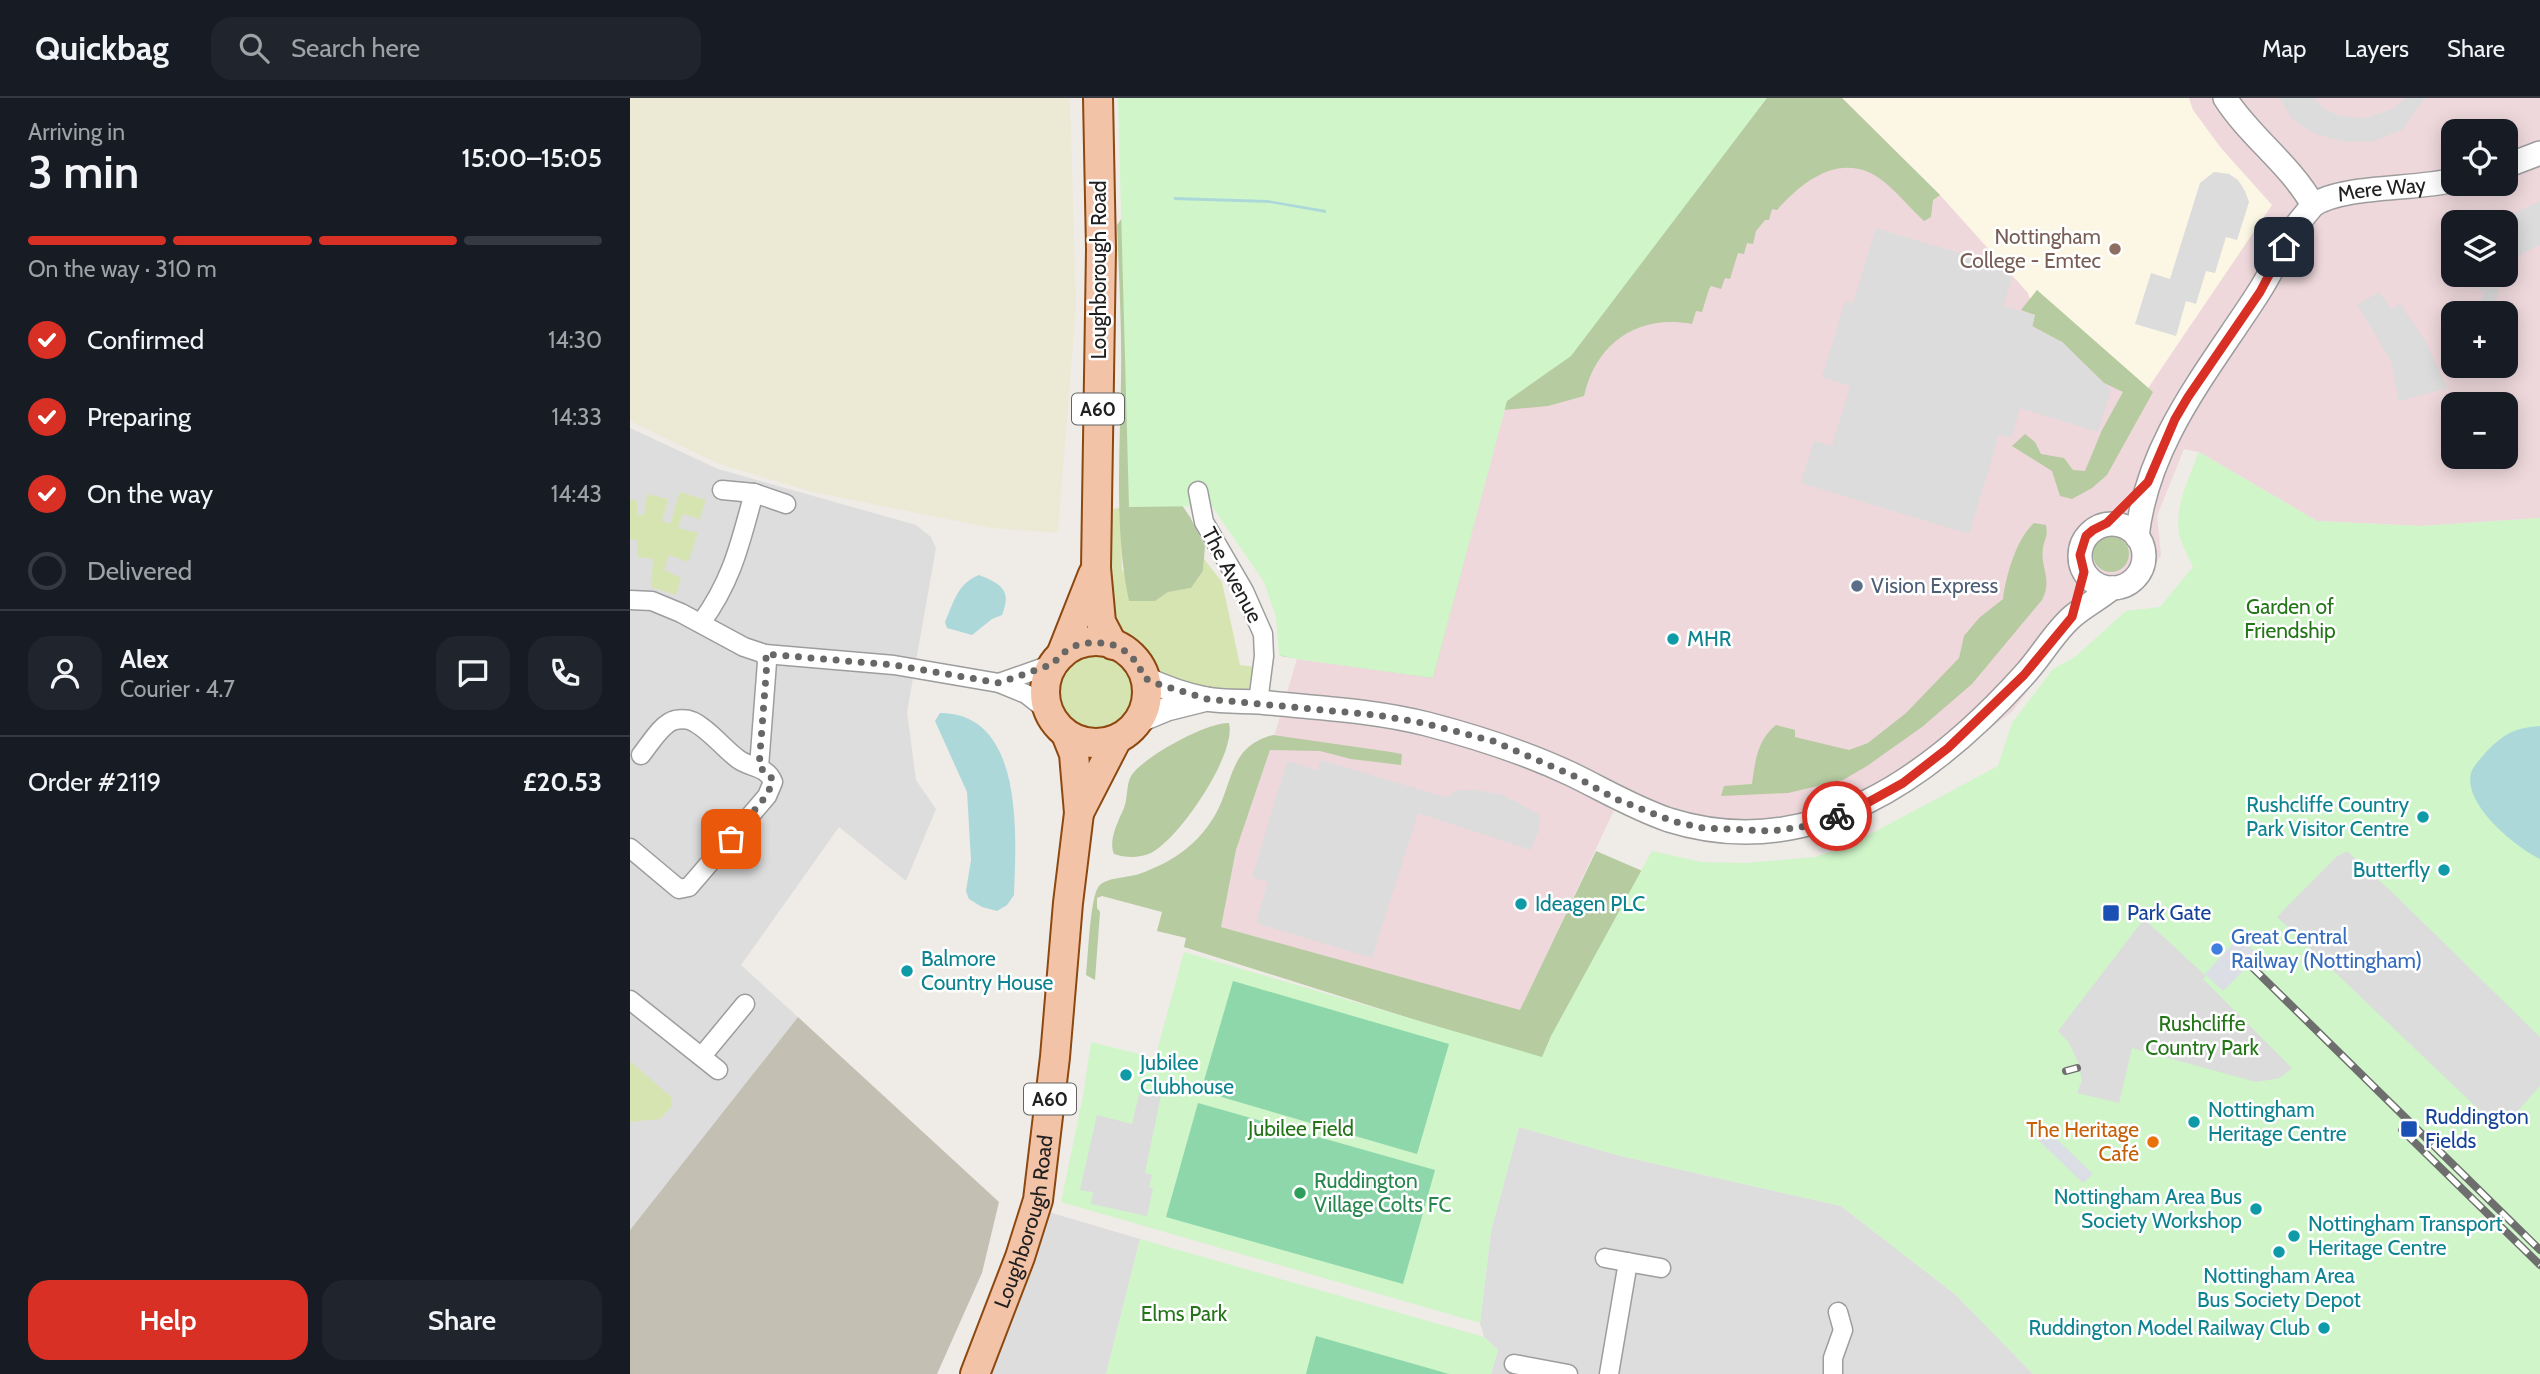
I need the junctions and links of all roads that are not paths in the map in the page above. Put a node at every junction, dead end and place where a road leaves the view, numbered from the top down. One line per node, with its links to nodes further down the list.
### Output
1 (1098, 98): 14 (main road, Loughborough Road / A60)
2 (2225, 98): 6 (street, Mere Way)
3 (2540, 153): 4 (street)
4 (2518, 161)
5 (2441, 183): 6 (street, Mere Way)
6 (2313, 205): 7 (street, Mere Way)
7 (2148, 482): 12 (street, Mere Way); 13 (street, Mere Way)
8 (722, 490): 10 (street)
9 (1198, 491): 26 (street, The Avenue)
10 (754, 493): 11 (street); 19 (street)
11 (786, 504)
12 (2107, 523): 13 (street); 15 (street)
13 (2137, 537): 16 (street)
14 (1096, 568): 20 (main road, Loughborough Road / A60); 22 (main road, Loughborough Road / A60)
15 (2084, 572): 16 (street); 18 (street)
16 (2112, 588): 18 (street)
17 (630, 600): 19 (street)
18 (2072, 617): 26 (street)
19 (701, 623): 21 (street)
20 (1113, 645): 22 (main road); 23 (main road, A60)
21 (765, 654): 24 (street); 30 (street)
22 (1057, 659): 24 (street); 27 (main road, A60)
23 (1144, 678): 25 (street); 28 (main road, A60)
24 (999, 683): 27 (street)
25 (1207, 699): 26 (street); 28 (street)
26 (1258, 702)
27 (1057, 723): 28 (main road); 31 (main road, Loughborough Road / A60)
28 (1127, 730): 31 (main road, Loughborough Road / A60)
29 (641, 755): 30 (street)
30 (759, 767): 32 (street)
31 (1079, 813): 43 (main road, Loughborough Road / A60)
32 (632, 853)
33 (630, 1000): 35 (street)
34 (745, 1004): 35 (street)
35 (702, 1056): 36 (street)
36 (718, 1070)
37 (1605, 1258): 38 (street)
38 (1628, 1262): 39 (street); 42 (street)
39 (1661, 1268)
40 (1838, 1312): 45 (street)
41 (1514, 1364): 44 (street)
42 (1614, 1373)
43 (975, 1374)
44 (1568, 1374)
45 (1833, 1374)

